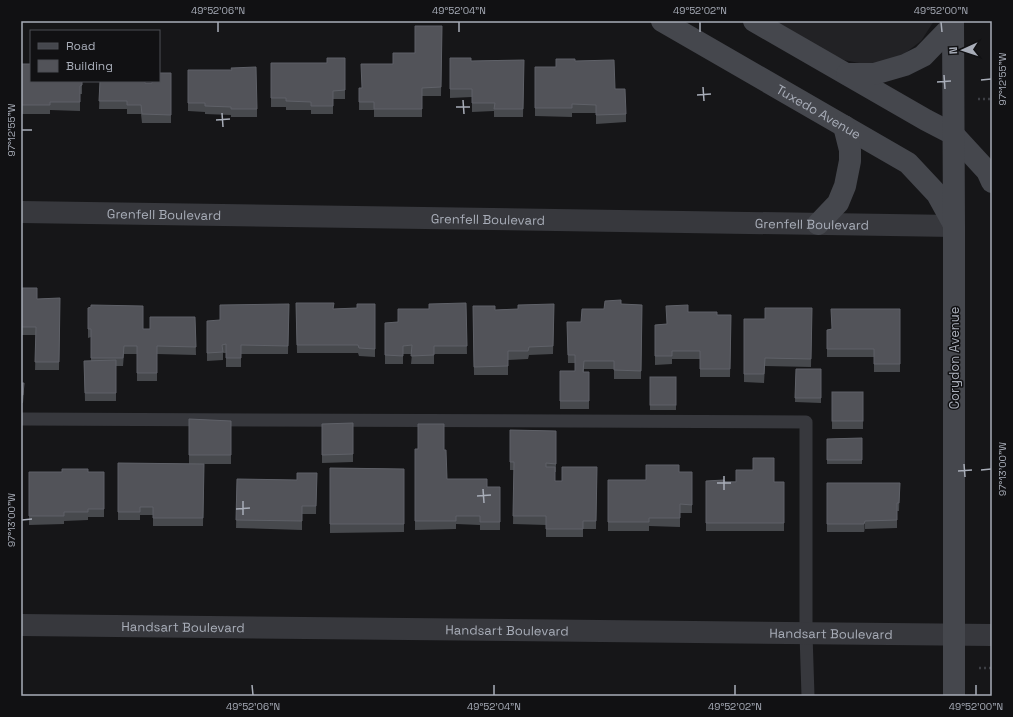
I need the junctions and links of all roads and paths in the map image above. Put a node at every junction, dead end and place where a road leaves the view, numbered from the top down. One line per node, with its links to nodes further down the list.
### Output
1 (662, 21): 5 (main road, Tuxedo Avenue)
2 (754, 21): 4 (main road)
3 (953, 23): 4 (main road); 6 (main road, Corydon Avenue)
4 (846, 74): 6 (main road)
5 (844, 126): 9 (main road); 10 (main road, Tuxedo Avenue)
6 (953, 134): 7 (main road); 10 (main road, Corydon Avenue)
7 (992, 182)
8 (21, 212): 9 (street, Grenfell Boulevard)
9 (818, 224): 10 (street, Grenfell Boulevard)
10 (954, 226): 14 (main road, Corydon Avenue)
11 (21, 419): 13 (lane)
12 (21, 625): 13 (street, Handsart Boulevard)
13 (806, 634): 14 (street, Handsart Boulevard); 18 (lane)
14 (954, 635): 15 (street, Handsart Boulevard); 19 (main road, Corydon Avenue)
15 (992, 635)
16 (977, 668): 17 (path)
17 (992, 668)
18 (808, 696)
19 (954, 696)

